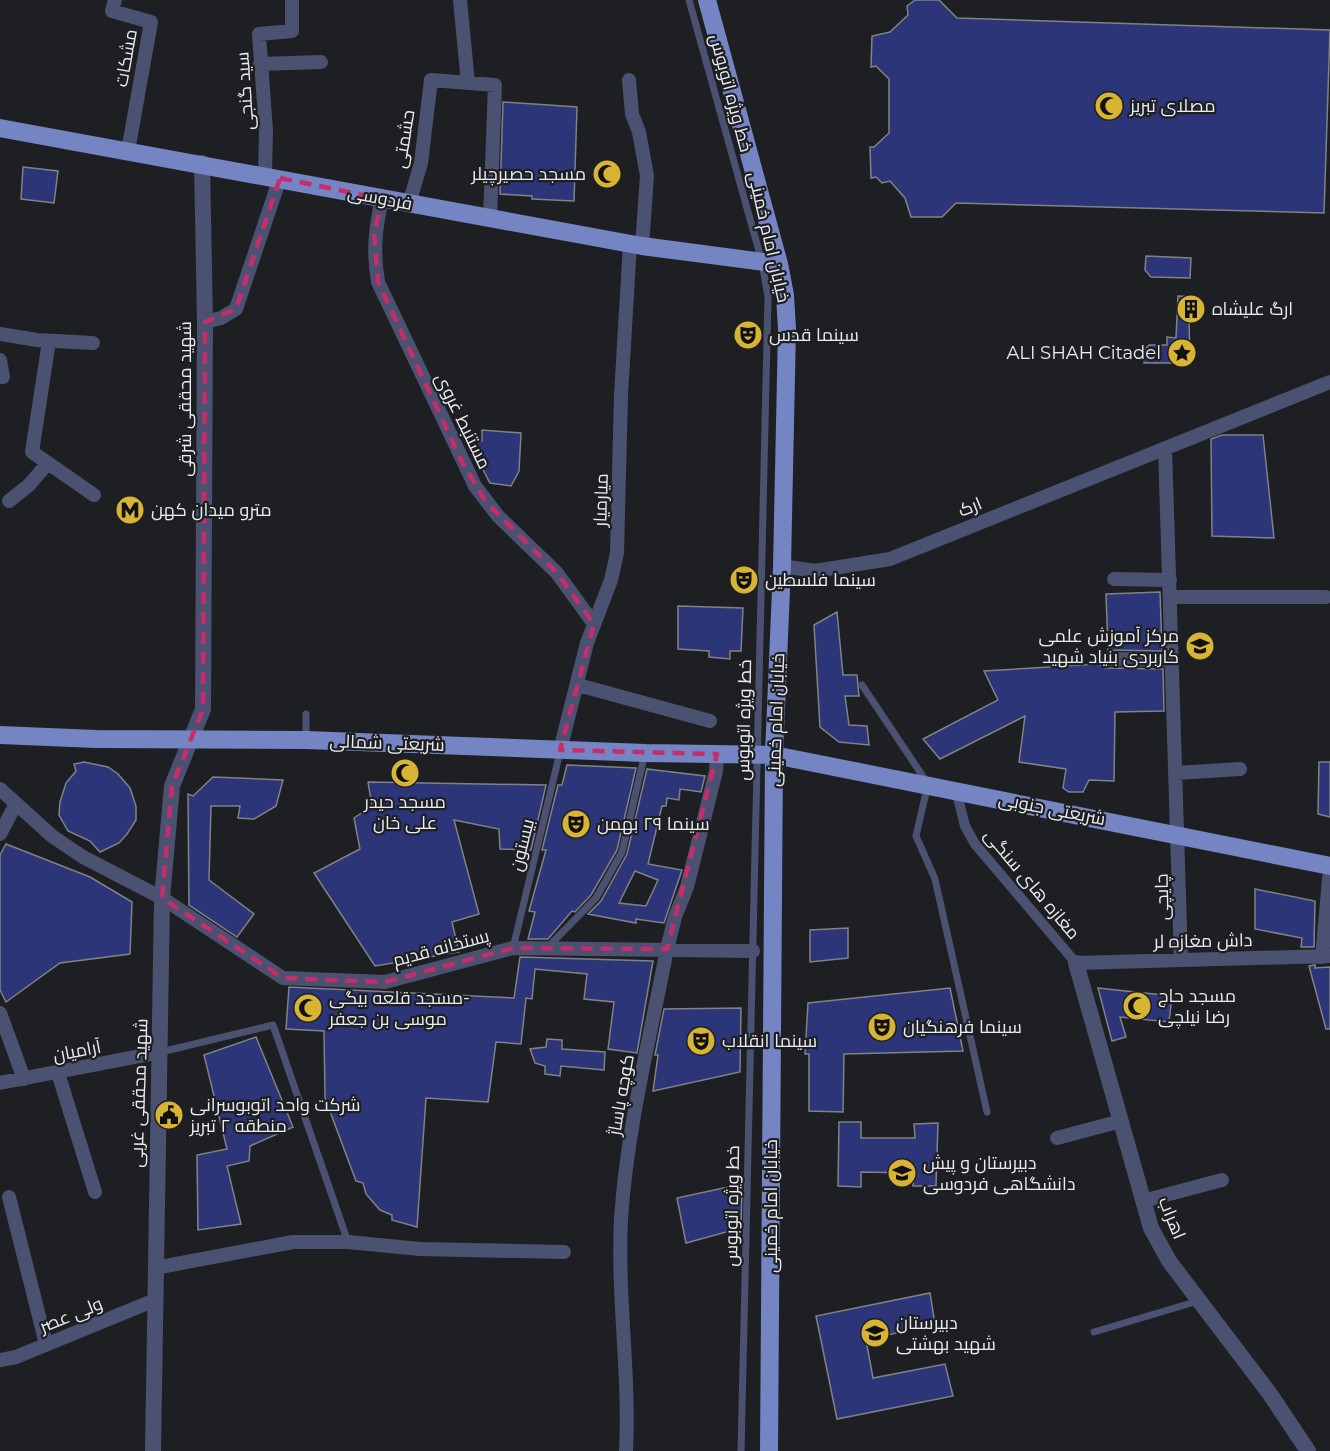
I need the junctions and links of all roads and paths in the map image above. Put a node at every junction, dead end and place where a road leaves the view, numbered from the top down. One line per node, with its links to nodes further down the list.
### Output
1 (115, 0): 11 (street, مشکات)
2 (292, 0): 7 (street, سید گنجی)
3 (460, 0): 9 (street)
4 (689, 0): 18 (lane, خط ویژه اتوبوس)
5 (707, 0): 18 (main road, خیابان امام خمینی)
6 (321, 62): 7 (street)
7 (260, 64): 13 (street, سید گنجی)
8 (628, 81): 17 (street, میارمیار)
9 (468, 83): 15 (street, حشمتی); 16 (street)
10 (0, 128): 11 (main road, فردوسی)
11 (128, 152): 12 (main road, فردوسی)
12 (202, 164): 13 (main road, فردوسی); 19 (street, شهید محققی شرقی)
13 (273, 176): 14 (main road, فردوسی); 19 (street, سید گنجی)
14 (382, 199): 15 (main road, فردوسی); 35 (street, مستنبط غروی)
15 (409, 204): 16 (main road, فردوسی)
16 (490, 219): 17 (main road, فردوسی)
17 (636, 245): 18 (main road, فردوسی); 35 (street, میارمیار)
18 (771, 263): 30 (main road, خیابان امام خمینی); 48 (lane, خط ویژه اتوبوس)
19 (205, 321): 43 (street, شهید محققی شرقی)
20 (0, 334): 21 (street)
21 (49, 340): 22 (street); 27 (street)
22 (93, 343)
23 (0, 360): 24 (street)
24 (0, 377)
25 (1330, 382): 26 (street, ارک)
26 (1166, 448): 30 (street, ارک); 32 (street)
27 (47, 464): 28 (street); 29 (street)
28 (94, 495)
29 (9, 501)
30 (782, 567): 48 (main road, خیابان امام خمینی)
31 (1114, 579): 32 (street)
32 (1170, 580): 33 (street)
33 (1170, 597): 34 (street); 37 (street)
34 (1326, 597)
35 (594, 624): 38 (street, میارمیار)
36 (1106, 659): 37 (street)
37 (1172, 660): 50 (street)
38 (578, 685): 41 (street); 45 (street, میارمیار)
39 (862, 685): 51 (lane)
40 (306, 714): 44 (lane)
41 (710, 720)
42 (0, 735): 43 (main road, شریعتی شمالی)
43 (192, 740): 44 (main road, شریعتی شمالی); 58 (street, شهید محققی غربی)
44 (306, 740): 45 (main road, شریعتی شمالی)
45 (560, 750): 46 (main road, شریعتی شمالی); 59 (lane, بیستون)
46 (645, 753): 47 (main road, شریعتی شمالی); 60 (lane)
47 (717, 754): 48 (main road, شریعتی شمالی); 61 (street, کوچه پاساژ)
48 (766, 755): 51 (main road, شریعتی جنوبی); 62 (lane, خط ویژه اتوبوس); 89 (main road, خیابان امام خمینی)
49 (1240, 769): 50 (street)
50 (1176, 773): 56 (street)
51 (928, 784): 53 (main road, شریعتی جنوبی); 71 (lane)
52 (0, 789): 54 (street, پستخانه قدیم)
53 (956, 790): 56 (main road, شریعتی جنوبی); 65 (street, مغازه های سنگی)
54 (15, 804): 55 (street); 58 (street, پستخانه قدیم)
55 (0, 834)
56 (1178, 834): 57 (main road, شریعتی جنوبی); 64 (street, چایچی)
57 (1330, 868): 63 (street)
58 (162, 898): 59 (street, پستخانه قدیم); 67 (street, شهید محققی غربی)
59 (513, 948): 60 (street, پستخانه قدیم)
60 (547, 948): 61 (street, پستخانه قدیم)
61 (667, 949): 62 (street, پستخانه قدیم); 87 (street, کوچه پاساژ)
62 (753, 951): 88 (lane, خط ویژه اتوبوس)
63 (1326, 956): 64 (street, داش مغازه لر)
64 (1182, 960): 65 (street, داش مغازه لر)
65 (1076, 963): 72 (street, اهراب)
66 (0, 1013): 69 (street)
67 (160, 1052): 68 (street, آرامیان); 78 (lane); 80 (street, شهید محققی غربی)
68 (58, 1073): 69 (street, آرامیان); 75 (street)
69 (24, 1079): 70 (street, آرامیان)
70 (0, 1083)
71 (987, 1112)
72 (1120, 1120): 73 (street); 77 (street, اهراب)
73 (1057, 1138)
74 (1222, 1180): 77 (street)
75 (95, 1192)
76 (9, 1197): 84 (street)
77 (1143, 1201): 82 (street, اهراب)
78 (348, 1242): 79 (street); 80 (street)
79 (564, 1252)
80 (155, 1268): 81 (street, شهید محققی غربی)
81 (155, 1300): 84 (street, ولی عصر); 86 (street, شهید محققی غربی)
82 (1199, 1301): 83 (lane); 90 (street, اهراب)
83 (1094, 1332)
84 (46, 1344): 85 (street, ولی عصر)
85 (0, 1360)
86 (153, 1451)
87 (626, 1451)
88 (741, 1451)
89 (769, 1451)
90 (1308, 1451)

